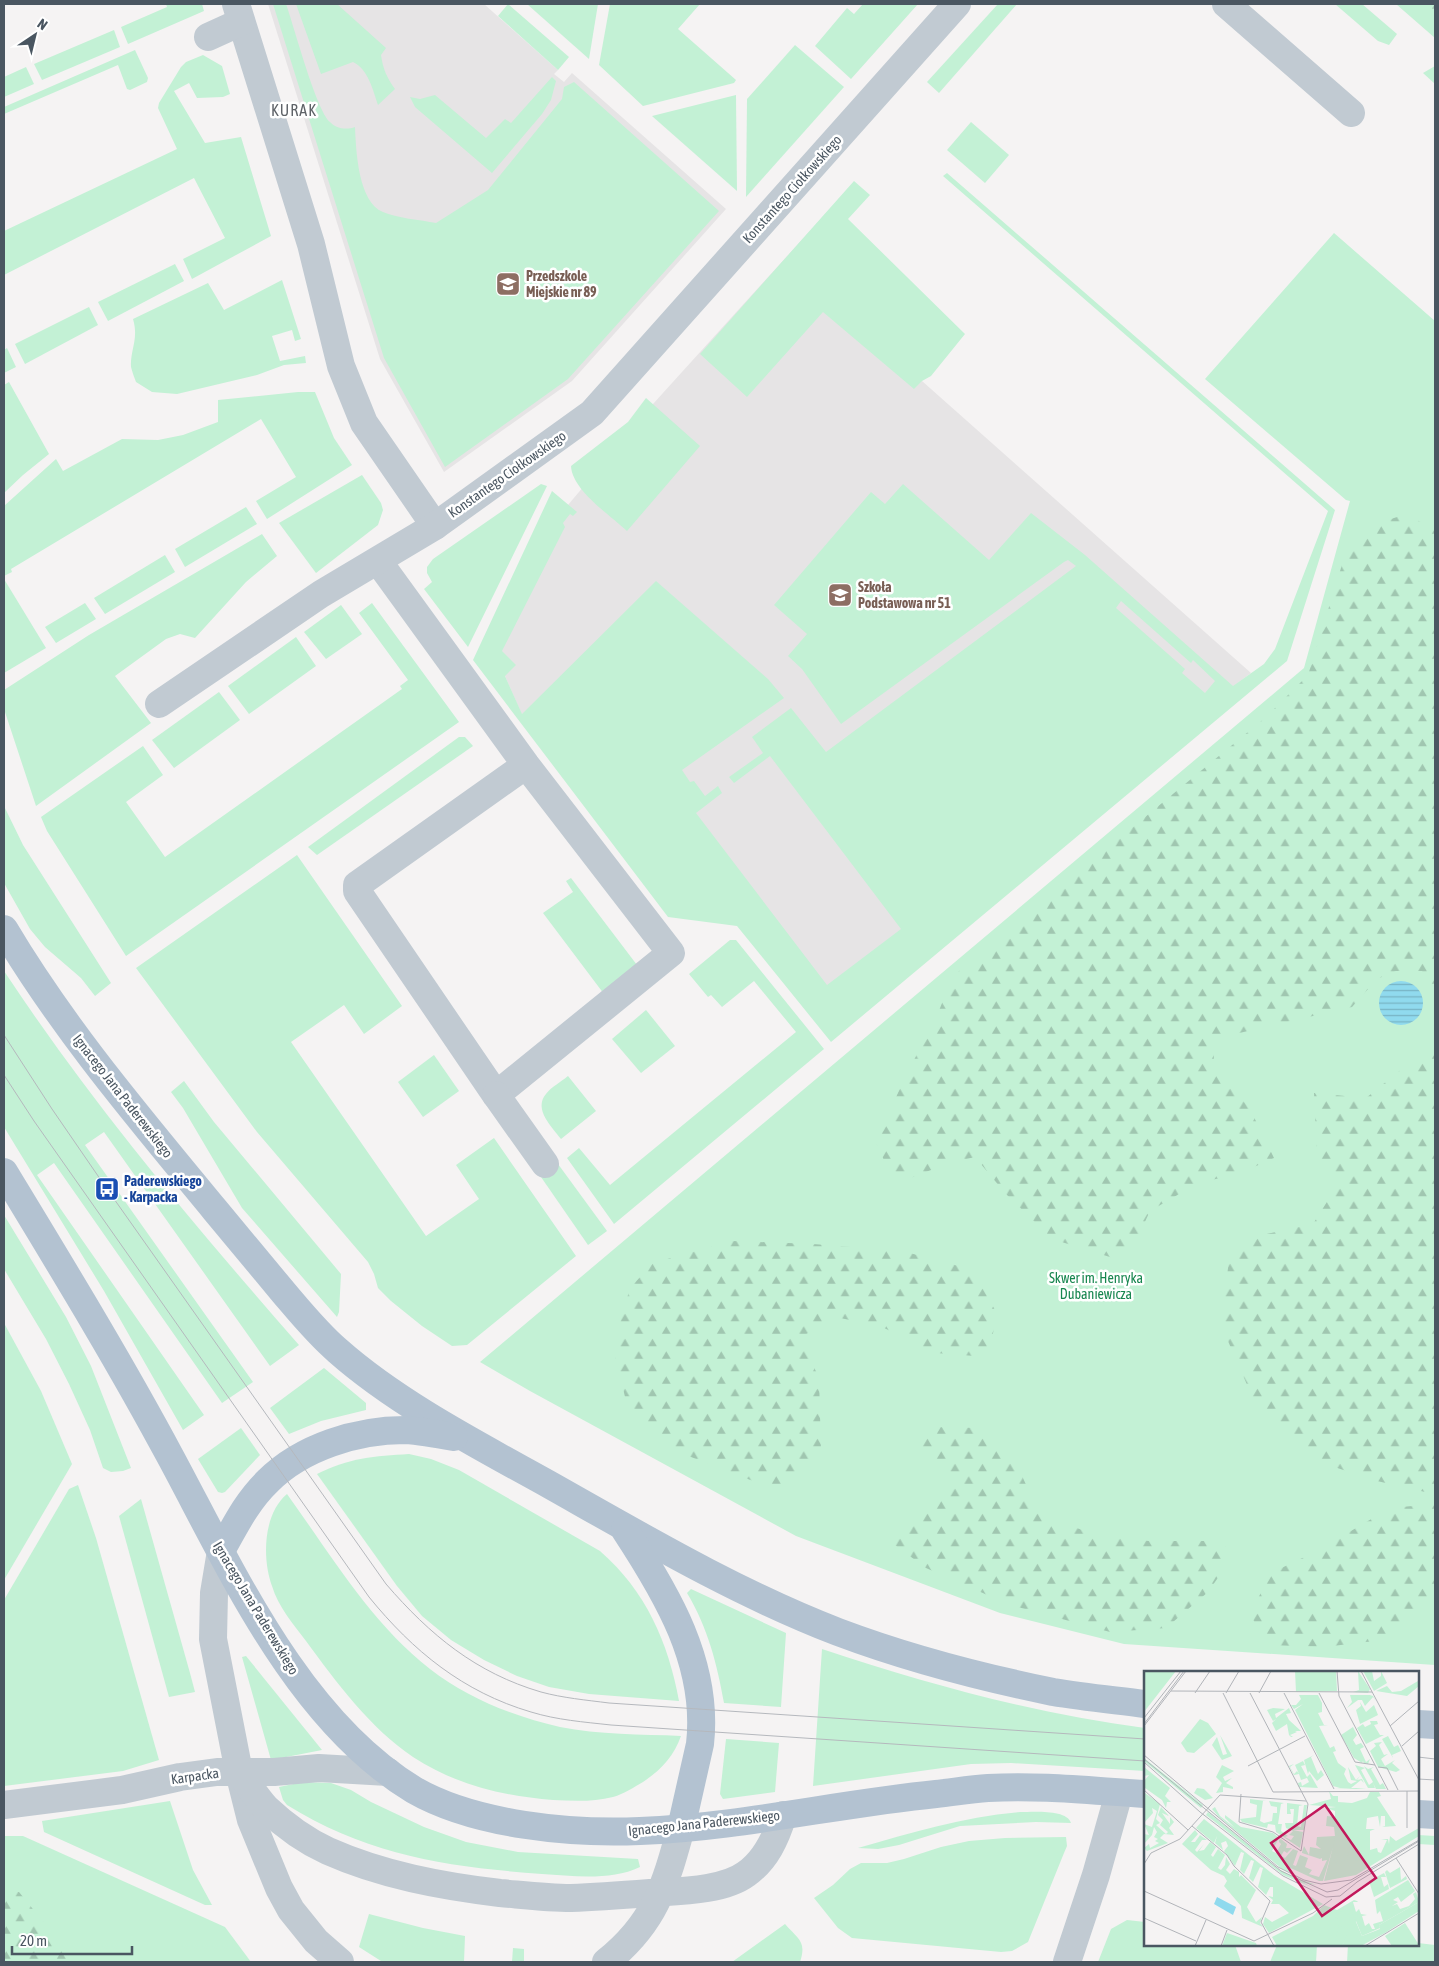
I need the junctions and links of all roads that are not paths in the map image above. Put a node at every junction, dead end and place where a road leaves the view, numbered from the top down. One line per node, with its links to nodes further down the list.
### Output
1 (957, 4): 6 (street, Konstantego Ciołkowskiego)
2 (1226, 4): 5 (street)
3 (239, 13): 4 (street); 6 (street, Konstantego Ciołkowskiego)
4 (208, 37)
5 (1351, 113)
6 (435, 526): 7 (street)
7 (378, 561): 8 (street); 9 (street)
8 (159, 704)
9 (526, 765): 11 (street); 11 (street)
10 (4, 928): 14 (main road, Ignacego Jana Paderewskiego)
11 (496, 1095): 12 (street)
12 (545, 1164)
13 (4, 1172): 16 (main road, Ignacego Jana Paderewskiego)
14 (470, 1440): 15 (main road, Ignacego Jana Paderewskiego); 16 (main road)
15 (623, 1526): 17 (main road, Ignacego Jana Paderewskiego); 27 (main road)
16 (221, 1551): 20 (street); 21 (main road, Ignacego Jana Paderewskiego)
17 (1144, 1704)
18 (1419, 1724): 19 (main road)
19 (1435, 1725)
20 (239, 1772): 21 (street, Karpacka); 23 (street, Karpacka); 28 (street); 29 (street)
21 (388, 1772): 27 (main road, Ignacego Jana Paderewskiego)
22 (1132, 1794): 25 (main road, Ignacego Jana Paderewskiego); 31 (street)
23 (4, 1805)
24 (1419, 1814): 26 (main road)
25 (783, 1815): 27 (main road, Ignacego Jana Paderewskiego); 28 (street)
26 (1435, 1815)
27 (681, 1828): 28 (street)
28 (662, 1892): 30 (street)
29 (340, 1962)
30 (606, 1962)
31 (1067, 1962)

